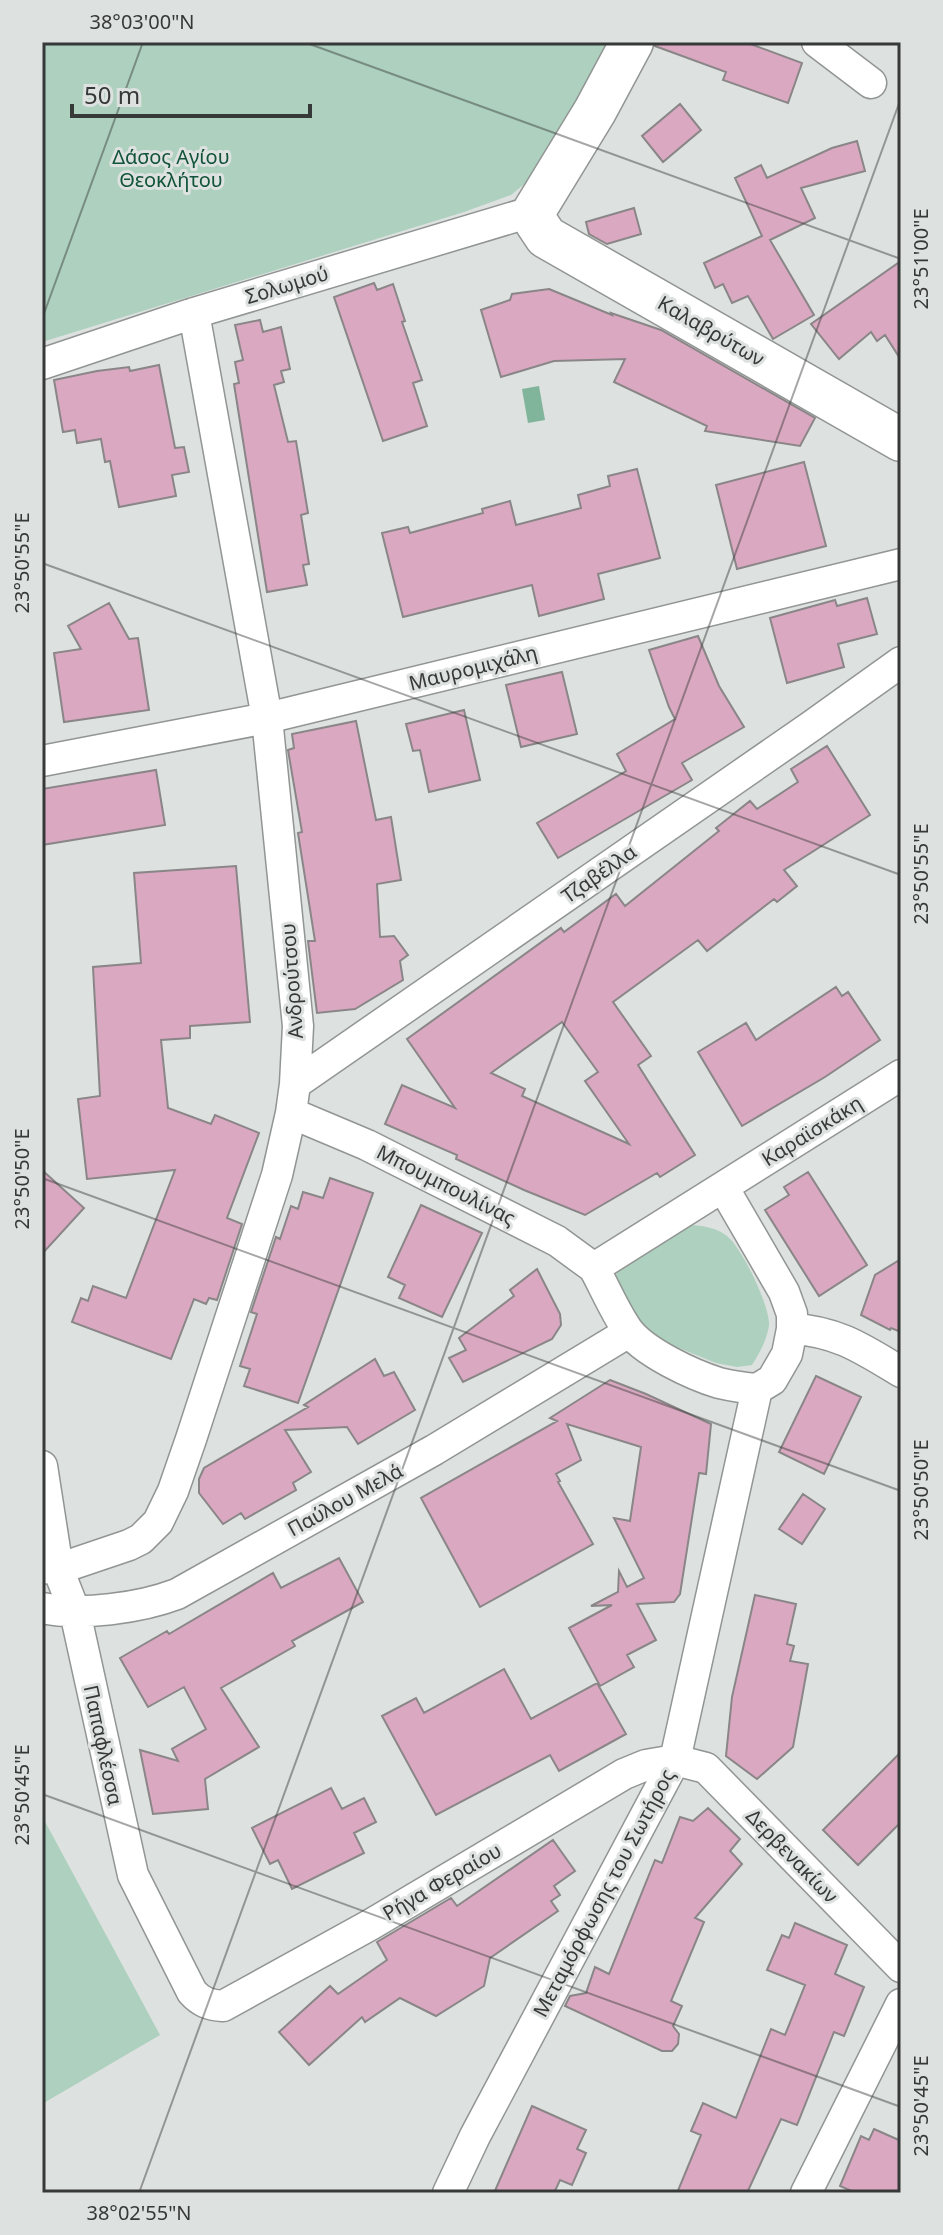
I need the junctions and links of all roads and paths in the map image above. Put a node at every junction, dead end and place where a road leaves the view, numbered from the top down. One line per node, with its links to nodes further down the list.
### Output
1 (632, 42): 4 (street)
2 (817, 42): 3 (street)
3 (871, 83)
4 (534, 211): 5 (street, Σολωμού); 7 (street, Καλαβρύτων)
5 (194, 313): 6 (street, Σολωμού); 10 (street, Ανδρούτσου)
6 (42, 364)
7 (901, 440)
8 (901, 564): 10 (street, Μαυρομιχάλη)
9 (901, 662): 13 (street, Τζαβέλλα)
10 (267, 718): 11 (street, Μαυρομιχάλη); 13 (street, Ανδρούτσου)
11 (42, 761)
12 (901, 1075): 14 (street, Καραϊσκάκη)
13 (293, 1098): 15 (street, Μπουμπουλίνας); 21 (street, Ανδρούτσου)
14 (723, 1187): 15 (street, Καραϊσκάκη); 16 (street)
15 (594, 1268): 17 (street)
16 (792, 1329): 18 (street); 19 (street)
17 (629, 1332): 19 (street); 23 (street, Παύλου Μελά)
18 (901, 1372)
19 (757, 1389): 24 (street, Μεταμόρφωσης του Σωτήρος)
20 (42, 1466): 21 (street, Παπαφλέσσα)
21 (50, 1569): 23 (street, Παπαφλέσσα)
22 (42, 1608): 23 (street, Παύλου Μελά)
23 (75, 1612): 27 (street, Παπαφλέσσα)
24 (675, 1760): 25 (street, Δερβενακίων); 27 (street, Ρήγα Φεραίου); 28 (street, Μεταμόρφωσης του Σωτήρος)
25 (901, 1967)
26 (901, 2004): 29 (street)
27 (210, 2005)
28 (448, 2193)
29 (806, 2193)

